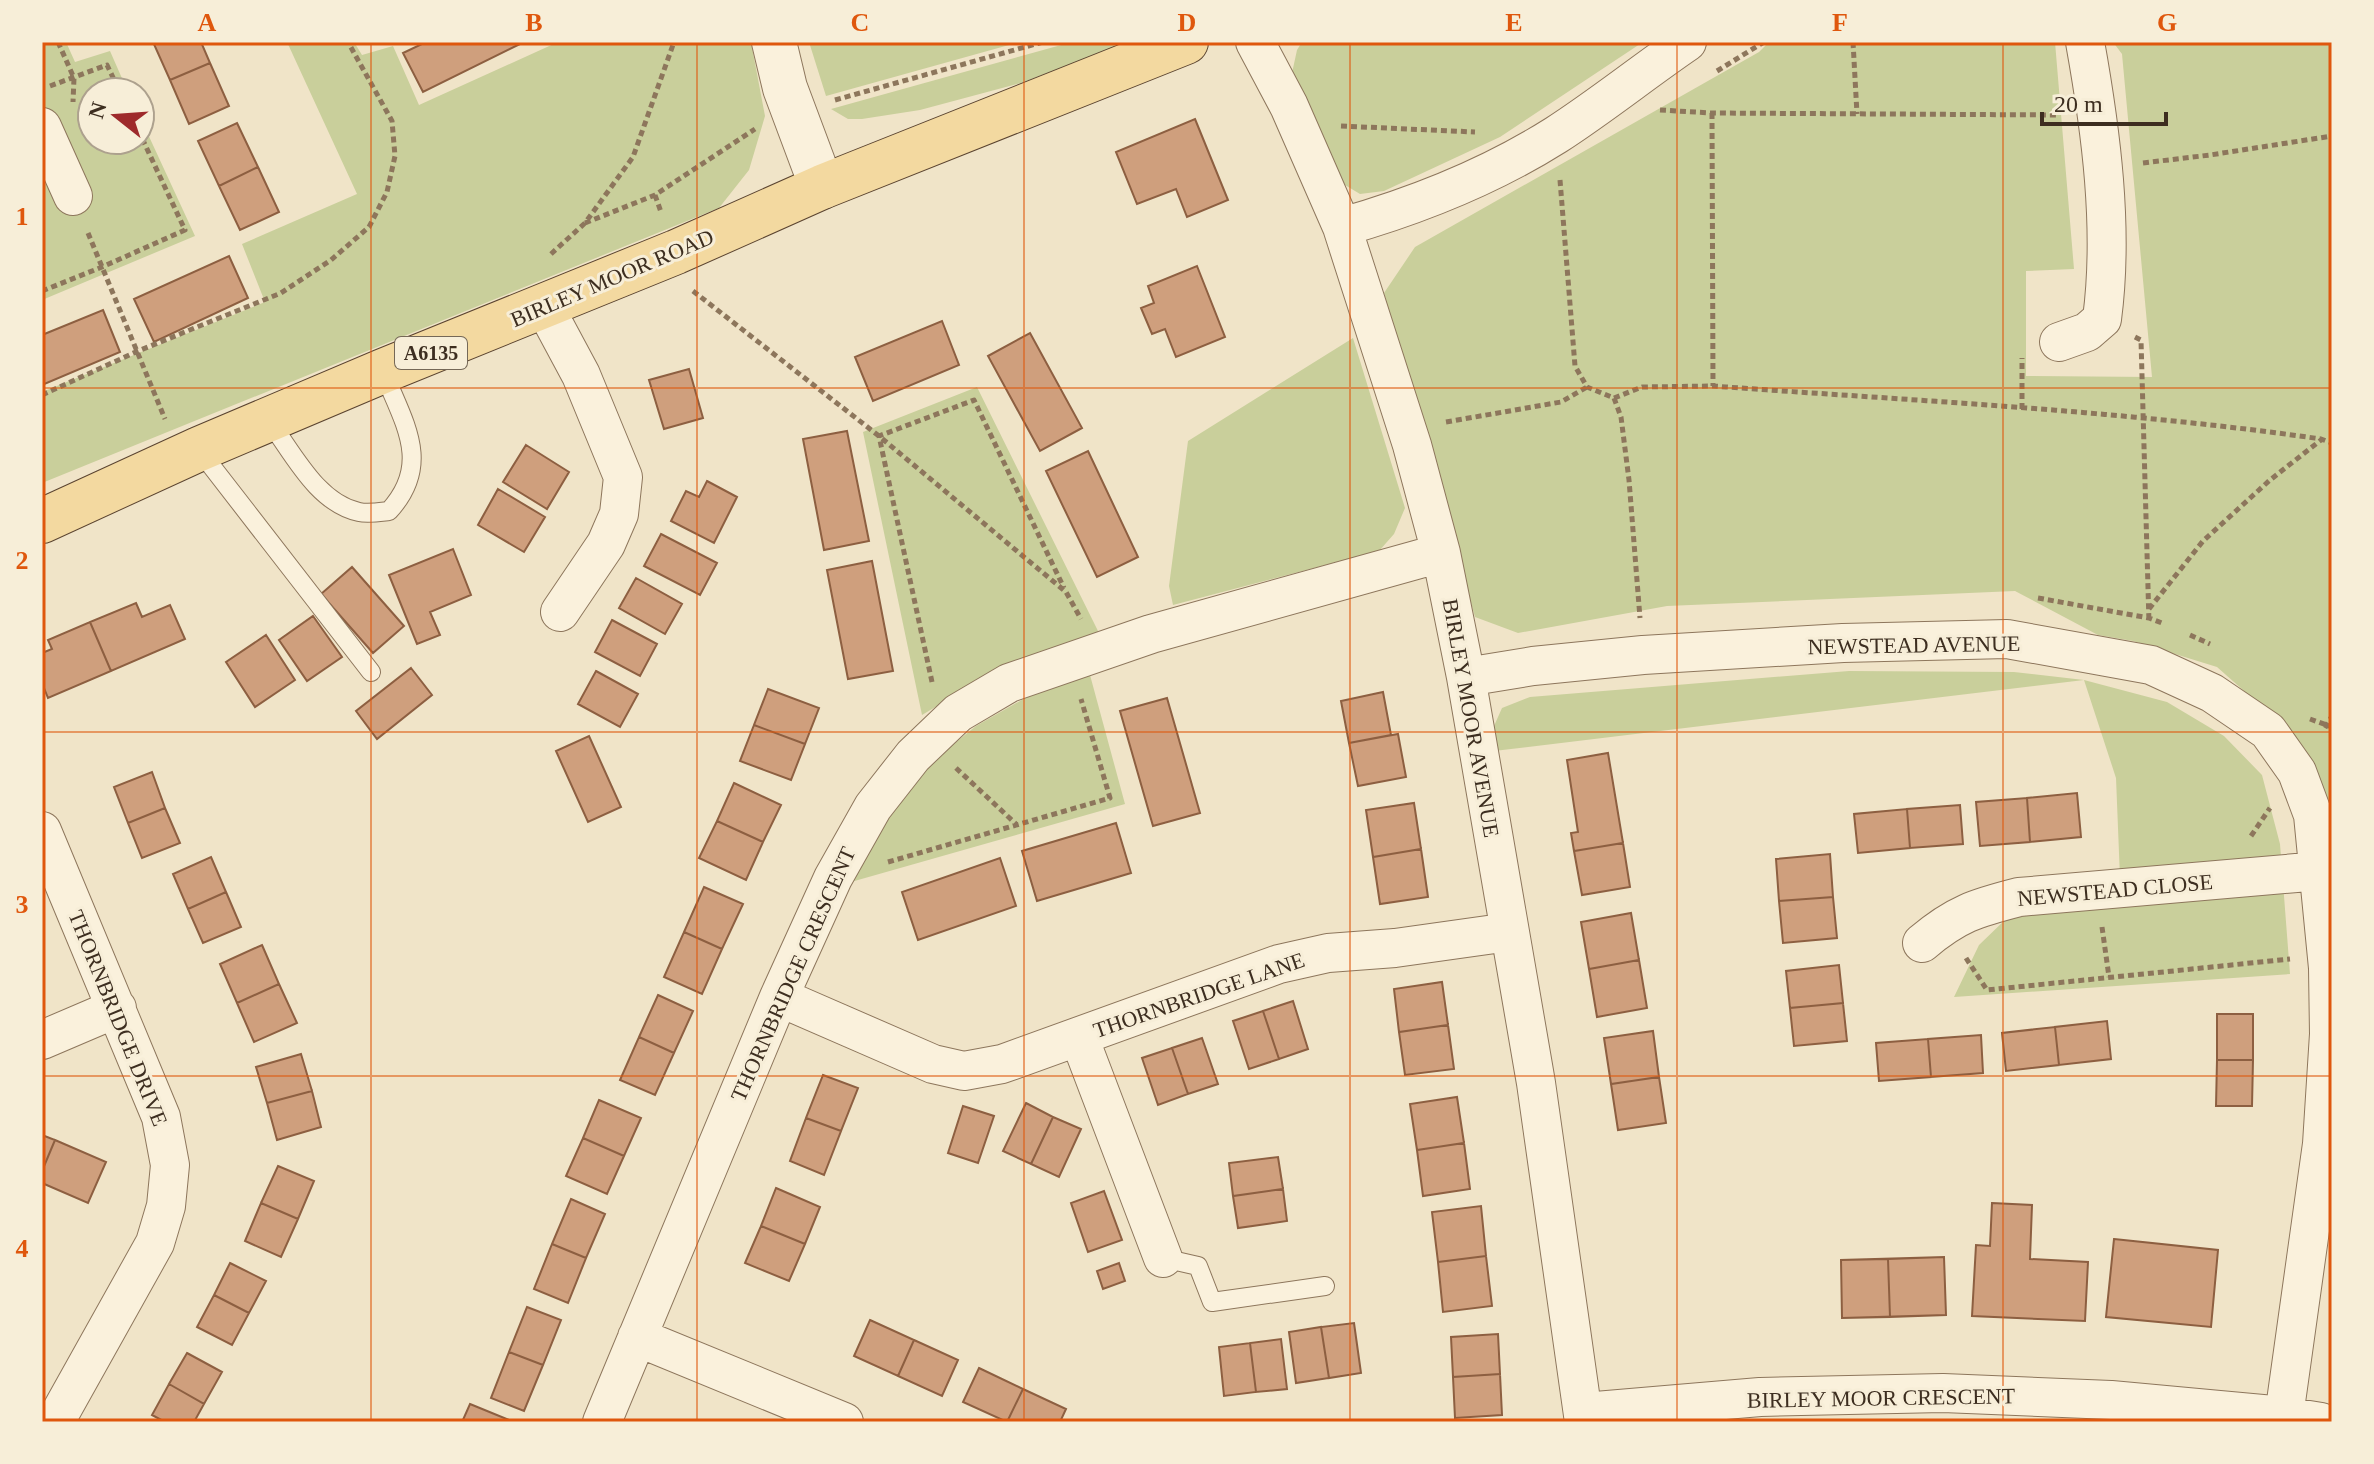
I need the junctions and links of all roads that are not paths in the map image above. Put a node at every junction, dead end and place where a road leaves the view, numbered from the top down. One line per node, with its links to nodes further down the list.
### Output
1 (774, 42): 7 (street)
2 (1186, 42): 7 (main road, BIRLEY MOOR ROAD / A6135)
3 (1255, 42): 9 (street, BIRLEY MOOR AVENUE)
4 (1687, 42): 9 (street)
5 (2085, 42): 11 (street)
6 (42, 127): 8 (street)
7 (822, 187): 10 (main road, BIRLEY MOOR ROAD / A6135)
8 (73, 196)
9 (1342, 227): 16 (street, BIRLEY MOOR AVENUE)
10 (542, 285): 12 (main road, BIRLEY MOOR ROAD / A6135); 17 (street)
11 (2059, 342)
12 (383, 371): 13 (main road, BIRLEY MOOR ROAD / A6135); 13 (lane)
13 (269, 421): 14 (main road, BIRLEY MOOR ROAD / A6135)
14 (189, 454): 15 (main road, BIRLEY MOOR ROAD / A6135); 18 (lane)
15 (42, 521)
16 (1441, 553): 19 (street, BIRLEY MOOR AVENUE); 25 (street, THORNBRIDGE CRESCENT)
17 (560, 612)
18 (371, 672)
19 (1466, 677): 21 (street, NEWSTEAD AVENUE); 22 (street, BIRLEY MOOR AVENUE)
20 (42, 831): 26 (street, THORNBRIDGE DRIVE)
21 (2320, 871): 23 (street, NEWSTEAD CLOSE); 24 (street, NEWSTEAD AVENUE)
22 (1509, 932): 27 (street, THORNBRIDGE LANE); 34 (street, BIRLEY MOOR AVENUE)
23 (1933, 934)
24 (2329, 964): 33 (street, NEWSTEAD AVENUE)
25 (779, 997): 27 (street, THORNBRIDGE LANE); 31 (street, THORNBRIDGE CRESCENT)
26 (117, 1008): 28 (street); 35 (street, THORNBRIDGE DRIVE)
27 (1079, 1037): 29 (street, THORNBRIDGE LANE)
28 (42, 1040)
29 (1163, 1258): 30 (lane)
30 (1325, 1286)
31 (637, 1337): 36 (street, THORNBRIDGE CRESCENT); 37 (street)
32 (2111, 1411): 33 (street, BIRLEY MOOR CRESCENT); 34 (street, BIRLEY MOOR CRESCENT)
33 (2284, 1416): 38 (street, BIRLEY MOOR CRESCENT)
34 (1584, 1417)
35 (55, 1422)
36 (602, 1422)
37 (844, 1422)
38 (2321, 1422)

